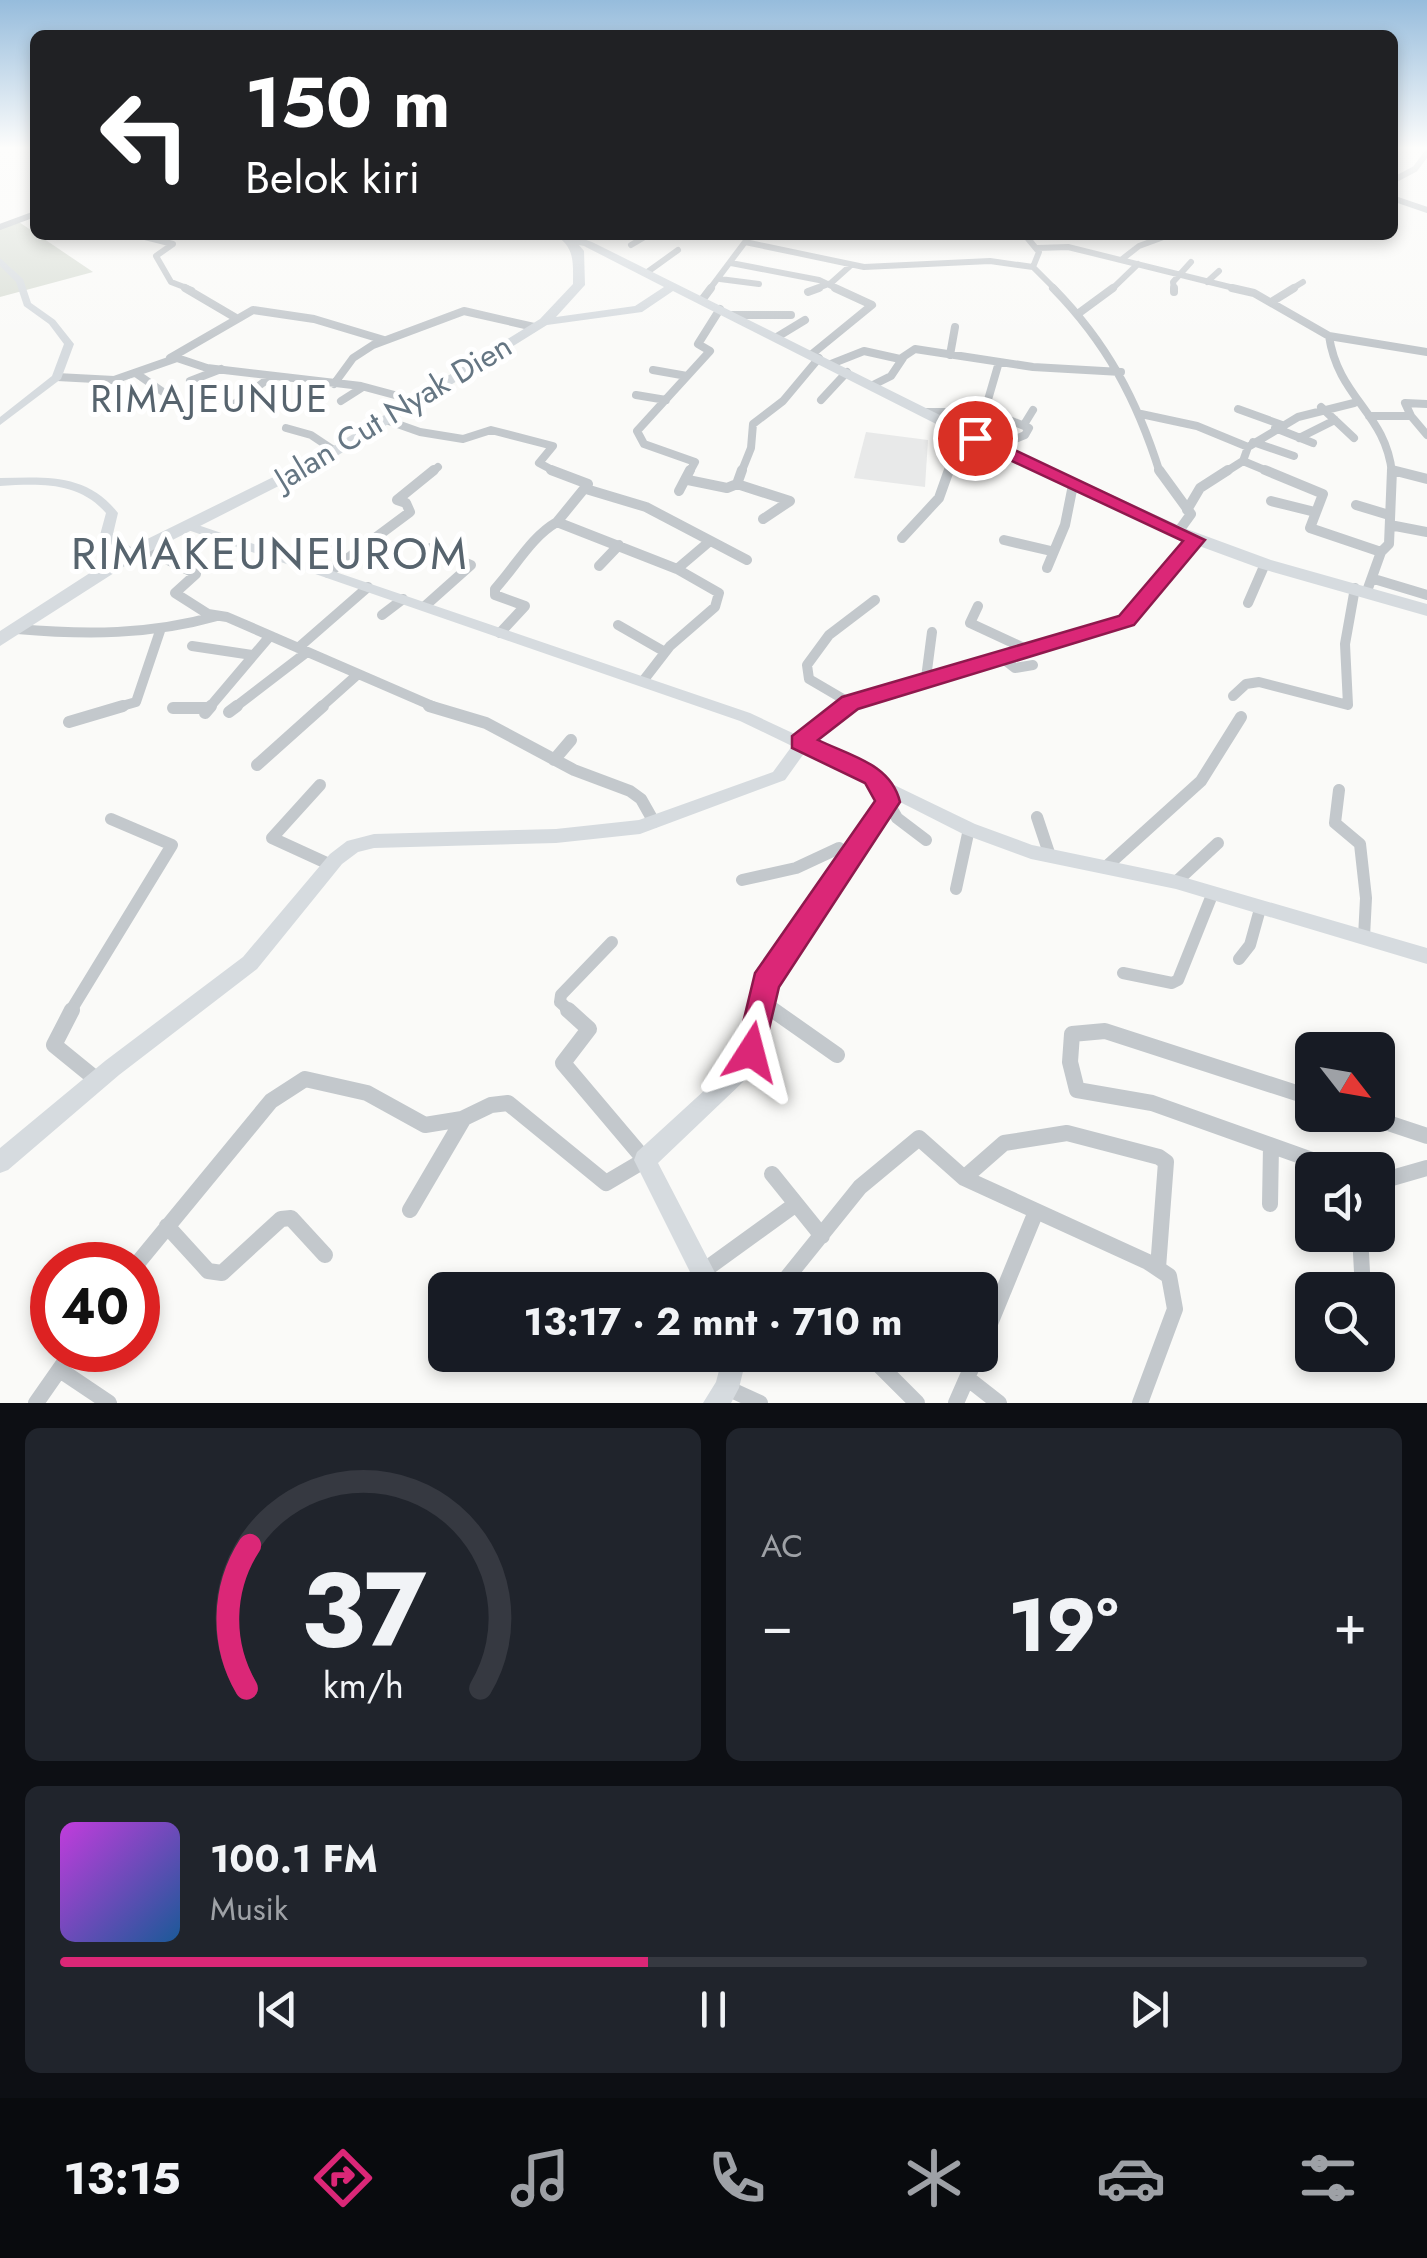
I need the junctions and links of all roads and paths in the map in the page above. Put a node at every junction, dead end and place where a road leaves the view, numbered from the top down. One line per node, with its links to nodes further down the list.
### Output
1 (30, 216): 2 (street)
2 (0, 227)
3 (157, 240): 38 (street)
4 (567, 240): 40 (highway, Jalan Cut Nyak Dien)
5 (575, 240): 21 (highway)
6 (640, 240): 10 (street)
7 (1029, 240): 11 (street)
8 (1156, 240): 13 (street)
9 (745, 242): 16 (street); 18 (street)
10 (631, 245)
11 (1037, 248): 13 (street); 19 (street)
12 (678, 250): 21 (street)
13 (1122, 260): 17 (street)
14 (0, 261): 58 (street)
15 (1191, 262): 22 (street)
16 (731, 263): 23 (street); 28 (street)
17 (1138, 264): 22 (street); 36 (street)
18 (850, 266): 19 (street); 28 (street)
19 (1033, 267): 36 (street)
20 (1219, 271): 25 (street)
21 (646, 272): 29 (highway)
22 (1180, 274): 25 (street); 32 (street)
23 (720, 280): 27 (street); 33 (street)
24 (1249, 280): 30 (street)
25 (1207, 282): 30 (street)
26 (1303, 282): 34 (street)
27 (759, 284)
28 (830, 284): 31 (street); 47 (street)
29 (673, 286): 33 (highway); 40 (highway)
30 (1239, 289): 34 (street)
31 (808, 292)
32 (1174, 292)
33 (702, 300): 35 (highway)
34 (1274, 301): 42 (street)
35 (726, 312): 37 (street); 43 (highway); 57 (street)
36 (1080, 314): 54 (street)
37 (791, 316)
38 (236, 318): 44 (street); 49 (street)
39 (805, 320): 43 (street)
40 (539, 324): 44 (street); 70 (highway, Jalan Cut Nyak Dien)
41 (955, 326): 46 (street)
42 (1329, 336): 45 (street); 71 (street)
43 (776, 337): 47 (highway)
44 (384, 340): 61 (street)
45 (1427, 352)
46 (950, 354): 48 (street); 50 (street)
47 (821, 358): 48 (street); 53 (highway); 103 (street)
48 (903, 358): 62 (street)
49 (168, 360): 51 (street); 55 (street)
50 (999, 362): 54 (street); 85 (street)
51 (221, 369): 56 (street); 60 (street)
52 (653, 370): 57 (street)
53 (847, 372): 62 (highway); 68 (street)
54 (1121, 372): 79 (street)
55 (137, 374): 59 (street); 64 (street)
56 (272, 376): 61 (street); 76 (street)
57 (686, 376): 67 (street)
58 (58, 377): 59 (street); 84 (street)
59 (108, 381): 66 (street)
60 (190, 382)
61 (334, 384): 63 (street)
62 (873, 385): 77 (highway)
63 (363, 386): 69 (street); 70 (street)
64 (163, 392)
65 (636, 394): 67 (street)
66 (96, 397)
67 (666, 400): 100 (street)
68 (821, 400)
69 (341, 401)
70 (417, 402): 82 (highway, Jalan Cut Nyak Dien)
71 (1354, 402): 73 (street); 80 (street)
72 (1427, 404): 81 (street)
73 (1321, 407): 83 (street); 86 (street)
74 (1238, 409): 86 (street)
75 (1032, 410): 85 (street)
76 (234, 412)
77 (924, 412): 78 (street); 88 (highway)
78 (970, 412)
79 (1141, 414): 93 (street); 109 (street)
80 (1369, 416): 81 (street); 99 (street)
81 (1411, 416): 89 (street)
82 (386, 420): 95 (highway, Jalan Cut Nyak Dien); 105 (street)
83 (1335, 420): 90 (street); 91 (street)
84 (0, 422)
85 (1026, 424): 94 (street)
86 (1278, 426): 90 (street); 93 (street)
87 (286, 428): 95 (street)
88 (955, 428): 94 (highway); 117 (street)
89 (1427, 435)
90 (1299, 438): 92 (street)
91 (1354, 438)
92 (1313, 443)
93 (1251, 444): 96 (street); 97 (street)
94 (996, 447): 104 (highway)
95 (335, 452): 114 (highway, Jalan Cut Nyak Dien)
96 (1294, 456)
97 (1243, 461): 109 (street); 110 (street)
98 (438, 466): 130 (street)
99 (1391, 470): 101 (street); 112 (street)
100 (688, 480): 103 (street); 106 (street)
101 (1427, 480)
102 (0, 482): 123 (street)
103 (737, 484): 111 (street)
104 (1073, 484): 116 (highway); 122 (street)
105 (586, 488): 113 (street); 119 (street)
106 (679, 491)
107 (1270, 501): 110 (street)
108 (1356, 505): 112 (street)
109 (1188, 510): 116 (street)
110 (1315, 512): 124 (street)
111 (763, 519)
112 (1389, 520): 115 (street); 124 (street)
113 (557, 522): 120 (street); 146 (street)
114 (189, 526): 123 (highway, Jalan Cut Nyak Dien); 130 (street)
115 (1427, 532)
116 (1187, 536): 126 (highway); 153 (street)
117 (902, 538)
118 (1004, 540): 122 (street)
119 (710, 541): 125 (street); 128 (street)
120 (619, 545): 127 (street); 128 (street)
121 (430, 548): 137 (street)
122 (1051, 550): 129 (street)
123 (138, 551): 141 (street); 143 (highway, Jalan Cut Nyak Dien)
124 (1381, 552): 131 (street)
125 (747, 560)
126 (1265, 564): 131 (highway); 136 (street)
127 (599, 566)
128 (678, 568): 151 (street)
129 (1046, 568)
130 (328, 573): 132 (street)
131 (1366, 586): 133 (street); 139 (highway); 157 (street)
132 (368, 587): 134 (street); 150 (street)
133 (1427, 595)
134 (403, 599): 137 (street); 140 (street)
135 (875, 600): 158 (street)
136 (1248, 603)
137 (424, 606): 146 (street)
138 (978, 606): 153 (street)
139 (1427, 610)
140 (382, 615)
141 (217, 616): 144 (street); 147 (street)
142 (618, 626): 151 (street)
143 (17, 629): 144 (street); 148 (highway, Jalan Cut Nyak Dien)
144 (160, 631): 162 (street)
145 (932, 632): 155 (street)
146 (500, 634): 156 (street)
147 (270, 636): 150 (street); 152 (street)
148 (0, 640)
149 (192, 646): 152 (street)
150 (303, 650): 154 (street); 160 (street)
151 (666, 652): 156 (street)
152 (252, 655): 159 (street)
153 (1029, 657): 155 (street)
154 (357, 675): 165 (street); 166 (street)
155 (926, 678): 158 (street)
156 (643, 681): 164 (street)
157 (1233, 696)
158 (850, 703): 164 (street)
159 (173, 708)
160 (230, 712)
161 (1241, 717): 179 (street)
162 (69, 722)
163 (571, 740): 165 (street)
164 (807, 746): 169 (street); 172 (street)
165 (554, 760): 172 (street)
166 (257, 765)
167 (320, 785): 178 (street)
168 (1339, 790): 185 (street)
169 (886, 795): 173 (street); 174 (street); 177 (street)
170 (1038, 818): 176 (street)
171 (111, 819): 192 (street)
172 (654, 822): 178 (street)
173 (969, 829): 176 (street); 182 (street)
174 (926, 840)
175 (1218, 844): 181 (street)
176 (1050, 856): 179 (street)
177 (850, 857): 180 (street); 190 (street)
178 (331, 865): 192 (street)
179 (1108, 865): 181 (street)
180 (742, 880)
181 (1176, 882): 183 (street)
182 (956, 888)
183 (1212, 895): 184 (street); 189 (street)
184 (1260, 908): 185 (street); 188 (street)
185 (1364, 937): 187 (street)
186 (612, 942): 199 (street)
187 (1427, 956)
188 (1240, 959)
189 (1123, 973)
190 (759, 1000): 191 (street); 199 (street)
191 (837, 1055)
192 (98, 1080): 200 (street)
193 (1295, 1092): 197 (street)
194 (464, 1118): 199 (street); 207 (street); 209 (street)
195 (1395, 1125): 196 (street)
196 (1427, 1136)
197 (1270, 1146): 198 (street); 206 (street)
198 (1295, 1155)
199 (645, 1160): 214 (street)
200 (0, 1162)
201 (1427, 1168): 203 (street)
202 (772, 1174): 205 (street)
203 (1395, 1177)
204 (964, 1178): 208 (street); 210 (street); 213 (street)
205 (796, 1204): 210 (street); 215 (street)
206 (1270, 1204)
207 (410, 1210)
208 (1036, 1214): 213 (street); 217 (street)
209 (167, 1226): 211 (street); 212 (street)
210 (822, 1236): 216 (street)
211 (154, 1242)
212 (325, 1254)
213 (1158, 1268): 231 (street)
214 (702, 1272)
215 (717, 1272)
216 (792, 1272)
217 (998, 1305)
218 (59, 1372): 225 (street)
219 (63, 1372): 226 (street)
220 (729, 1372): 224 (street)
221 (885, 1372): 228 (street)
222 (970, 1372): 223 (street)
223 (968, 1378): 229 (street); 230 (street)
224 (721, 1396): 227 (street)
225 (36, 1403)
226 (109, 1403)
227 (760, 1403)
228 (917, 1403)
229 (956, 1403)
230 (999, 1403)
231 (1140, 1403)

